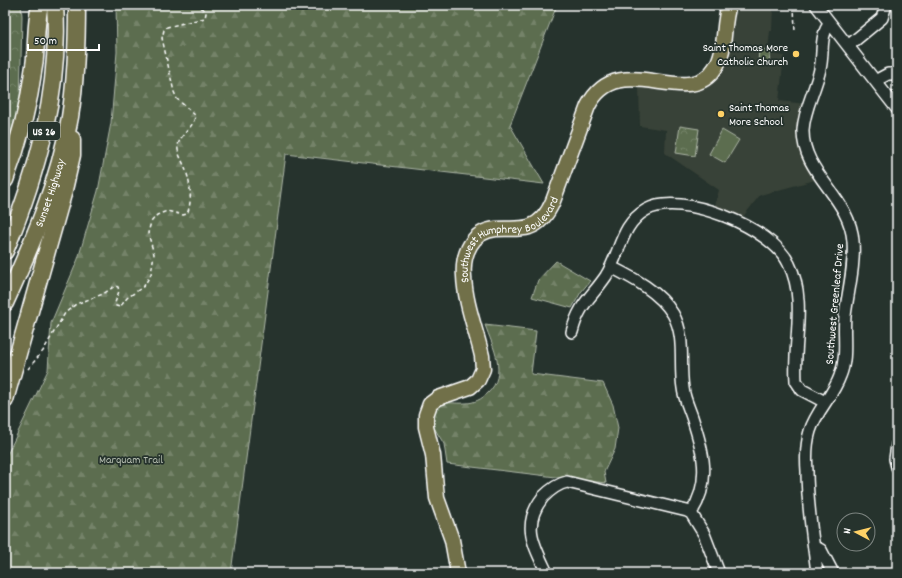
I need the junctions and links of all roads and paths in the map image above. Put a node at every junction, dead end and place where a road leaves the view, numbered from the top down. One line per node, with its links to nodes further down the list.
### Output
1 (40, 5): 16 (highway)
2 (55, 5): 17 (highway, Sunset Highway / US 26)
3 (78, 5): 15 (highway, Sunset Highway / US 26)
4 (199, 5): 21 (path)
5 (729, 5): 28 (main road, Southwest Humphrey Boulevard)
6 (794, 5): 10 (path)
7 (816, 5): 9 (street)
8 (886, 5): 11 (street)
9 (830, 23): 11 (street); 23 (street, Southwest Greenleaf Drive)
10 (795, 33)
11 (848, 46): 13 (street)
12 (897, 74): 13 (street)
13 (875, 81): 14 (street)
14 (897, 109)
15 (70, 117): 19 (highway, Sunset Highway / US 26); 21 (highway)
16 (5, 180)
17 (5, 251)
18 (611, 267): 20 (street); 23 (street); 26 (street)
19 (5, 303)
20 (572, 332)
21 (12, 373): 22 (highway)
22 (5, 400)
23 (825, 402): 27 (street, Southwest Greenleaf Drive)
24 (897, 445): 25 (street)
25 (897, 467)
26 (691, 513): 29 (street); 30 (street)
27 (814, 546): 31 (street, Southwest Greenleaf Drive); 32 (street)
28 (458, 573)
29 (547, 573)
30 (719, 573)
31 (817, 573)
32 (833, 573)

